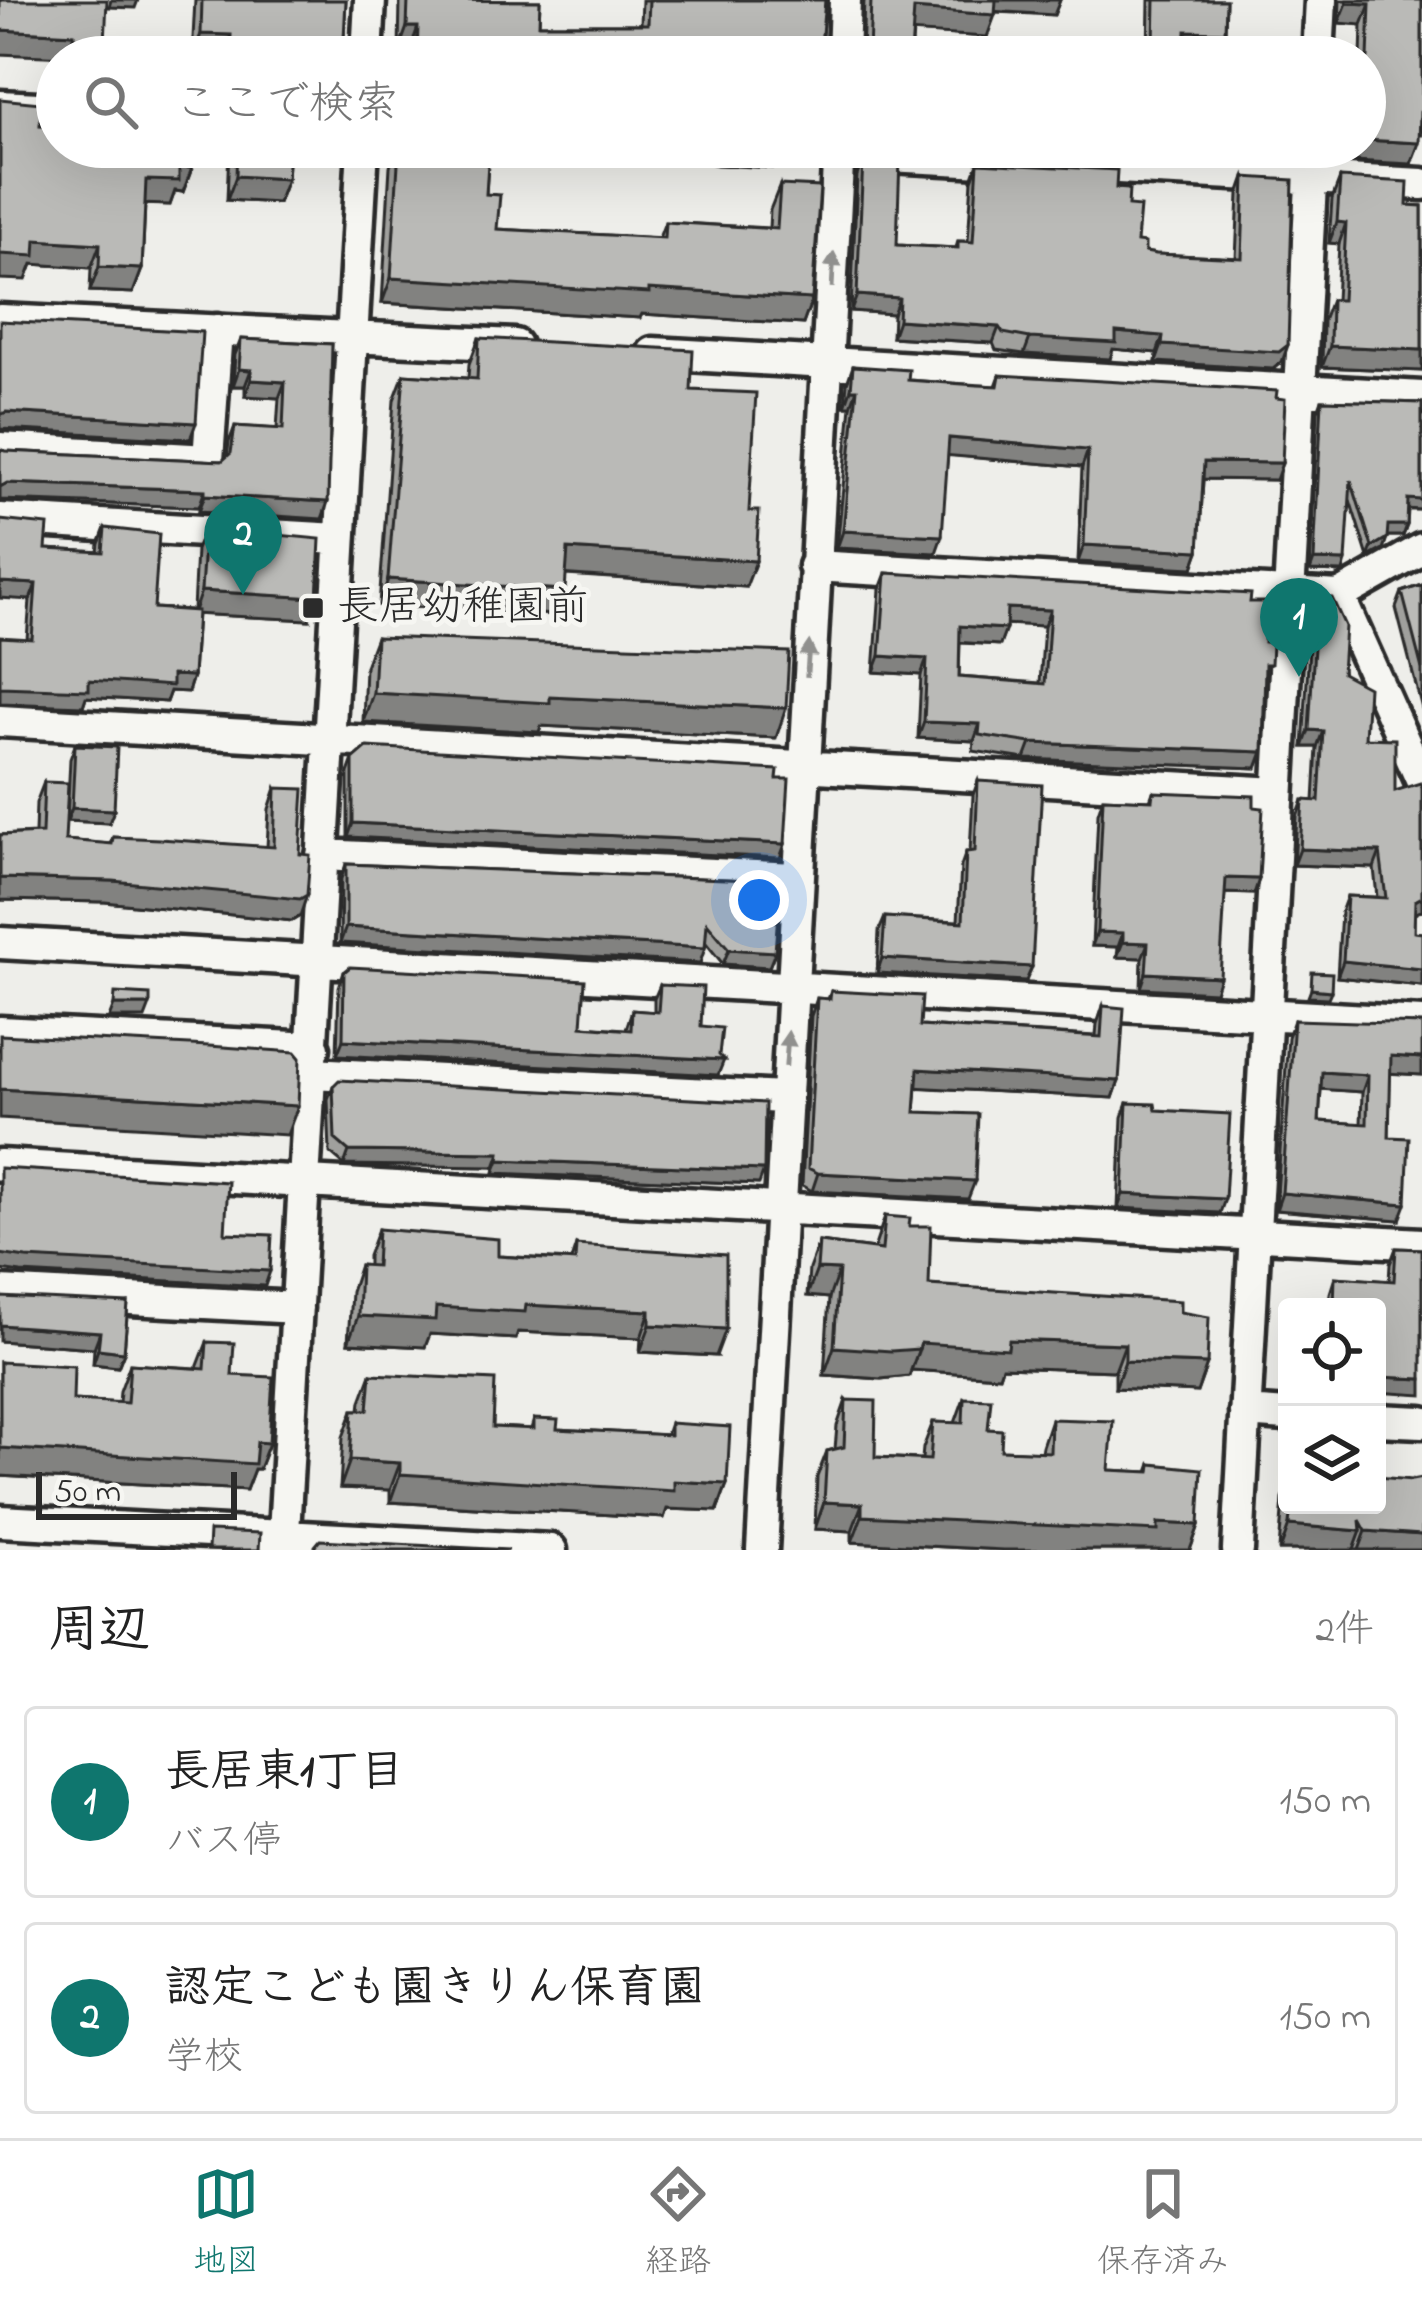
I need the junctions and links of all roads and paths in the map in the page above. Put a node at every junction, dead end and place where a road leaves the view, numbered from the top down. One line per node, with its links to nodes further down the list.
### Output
1 (370, 0): 4 (street)
2 (845, 0): 5 (street)
3 (1321, 0): 6 (street)
4 (369, 36)
5 (844, 36)
6 (1319, 36)
7 (0, 106): 8 (street)
8 (36, 108)
9 (362, 168): 16 (street)
10 (838, 168): 19 (street, one-way to 10)
11 (1312, 168): 20 (street)
12 (1342, 168): 13 (street)
13 (1422, 184)
14 (0, 320): 15 (street)
15 (217, 330): 16 (street); 22 (street)
16 (350, 334): 17 (street); 24 (street)
17 (541, 346)
18 (613, 350): 19 (street)
19 (828, 364): 20 (street); 26 (street)
20 (1298, 391): 21 (street); 27 (street)
21 (1422, 398)
22 (0, 448)
23 (0, 519): 24 (street)
24 (338, 539): 30 (street)
25 (1422, 549): 28 (street)
26 (814, 566): 27 (street); 31 (street, one-way to 26)
27 (1288, 593): 28 (street); 33 (street)
28 (1339, 596): 32 (street)
29 (0, 721): 30 (street)
30 (330, 739): 31 (street); 34 (street)
31 (801, 769): 33 (street); 35 (street)
32 (1422, 782)
33 (1278, 793): 39 (street)
34 (322, 855): 35 (street); 37 (street)
35 (795, 878): 38 (street)
36 (0, 943): 37 (street)
37 (320, 961): 38 (street); 42 (street)
38 (791, 988): 39 (street); 43 (street, one-way to 38)
39 (1265, 1014): 40 (street); 47 (street)
40 (1422, 1023)
41 (0, 1032): 42 (street)
42 (313, 1060): 43 (street); 45 (street)
43 (784, 1099): 46 (street)
44 (0, 1165): 45 (street)
45 (305, 1181): 46 (street); 50 (street)
46 (779, 1208): 47 (street); 58 (street)
47 (1254, 1235): 48 (street); 51 (street)
48 (1422, 1244)
49 (0, 1292): 50 (street)
50 (297, 1308): 56 (street)
51 (1245, 1412): 52 (street); 59 (street)
52 (1278, 1414)
53 (1386, 1420): 54 (street)
54 (1422, 1422)
55 (0, 1521): 56 (street)
56 (283, 1544): 57 (street)
57 (551, 1550)
58 (762, 1550)
59 (1238, 1550)

